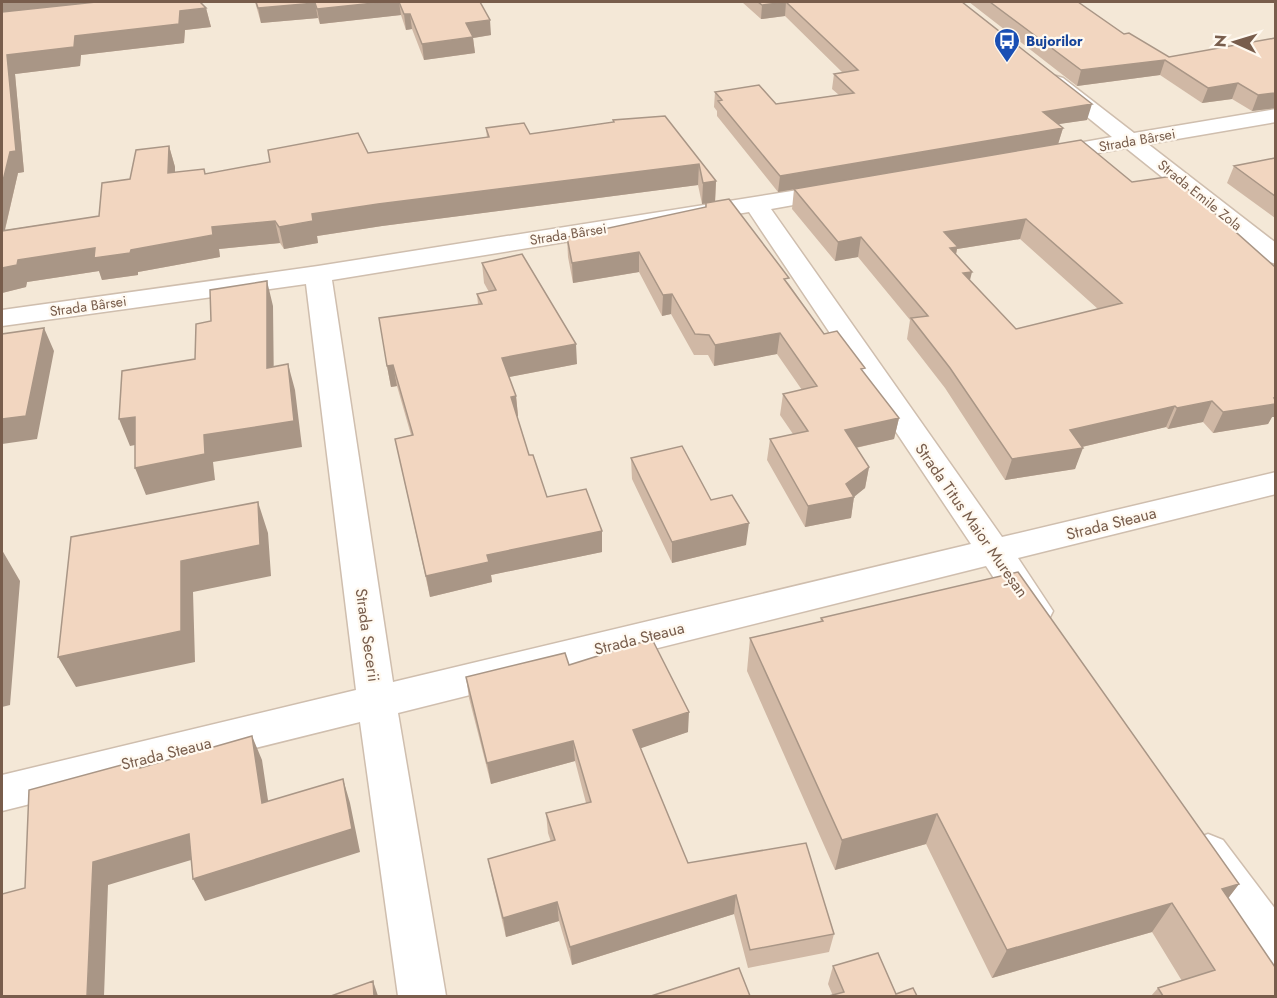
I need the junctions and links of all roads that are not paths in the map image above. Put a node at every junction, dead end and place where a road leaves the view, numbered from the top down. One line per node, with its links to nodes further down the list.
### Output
1 (1038, 68): 3 (street, Strada Emile Zola)
2 (1275, 115): 3 (street, Strada Bârsei)
3 (1132, 141): 4 (street, Strada Bârsei); 7 (street, Strada Emile Zola)
4 (1026, 159)
5 (862, 187): 6 (street, Strada Bârsei)
6 (756, 205): 8 (street, Strada Bârsei); 11 (street, Strada Titus Maior Mureșan)
7 (1275, 256)
8 (318, 274): 9 (street, Strada Bârsei); 13 (street, Strada Secerii)
9 (2, 318)
10 (1275, 483): 11 (street, Strada Steaua)
11 (993, 552): 12 (street, Strada Titus Maior Mureșan); 13 (street, Strada Steaua)
12 (1051, 633)
13 (377, 702): 14 (street, Strada Steaua); 17 (street, Strada Secerii)
14 (2, 793)
15 (1187, 825): 16 (street)
16 (1275, 949)
17 (422, 996)

